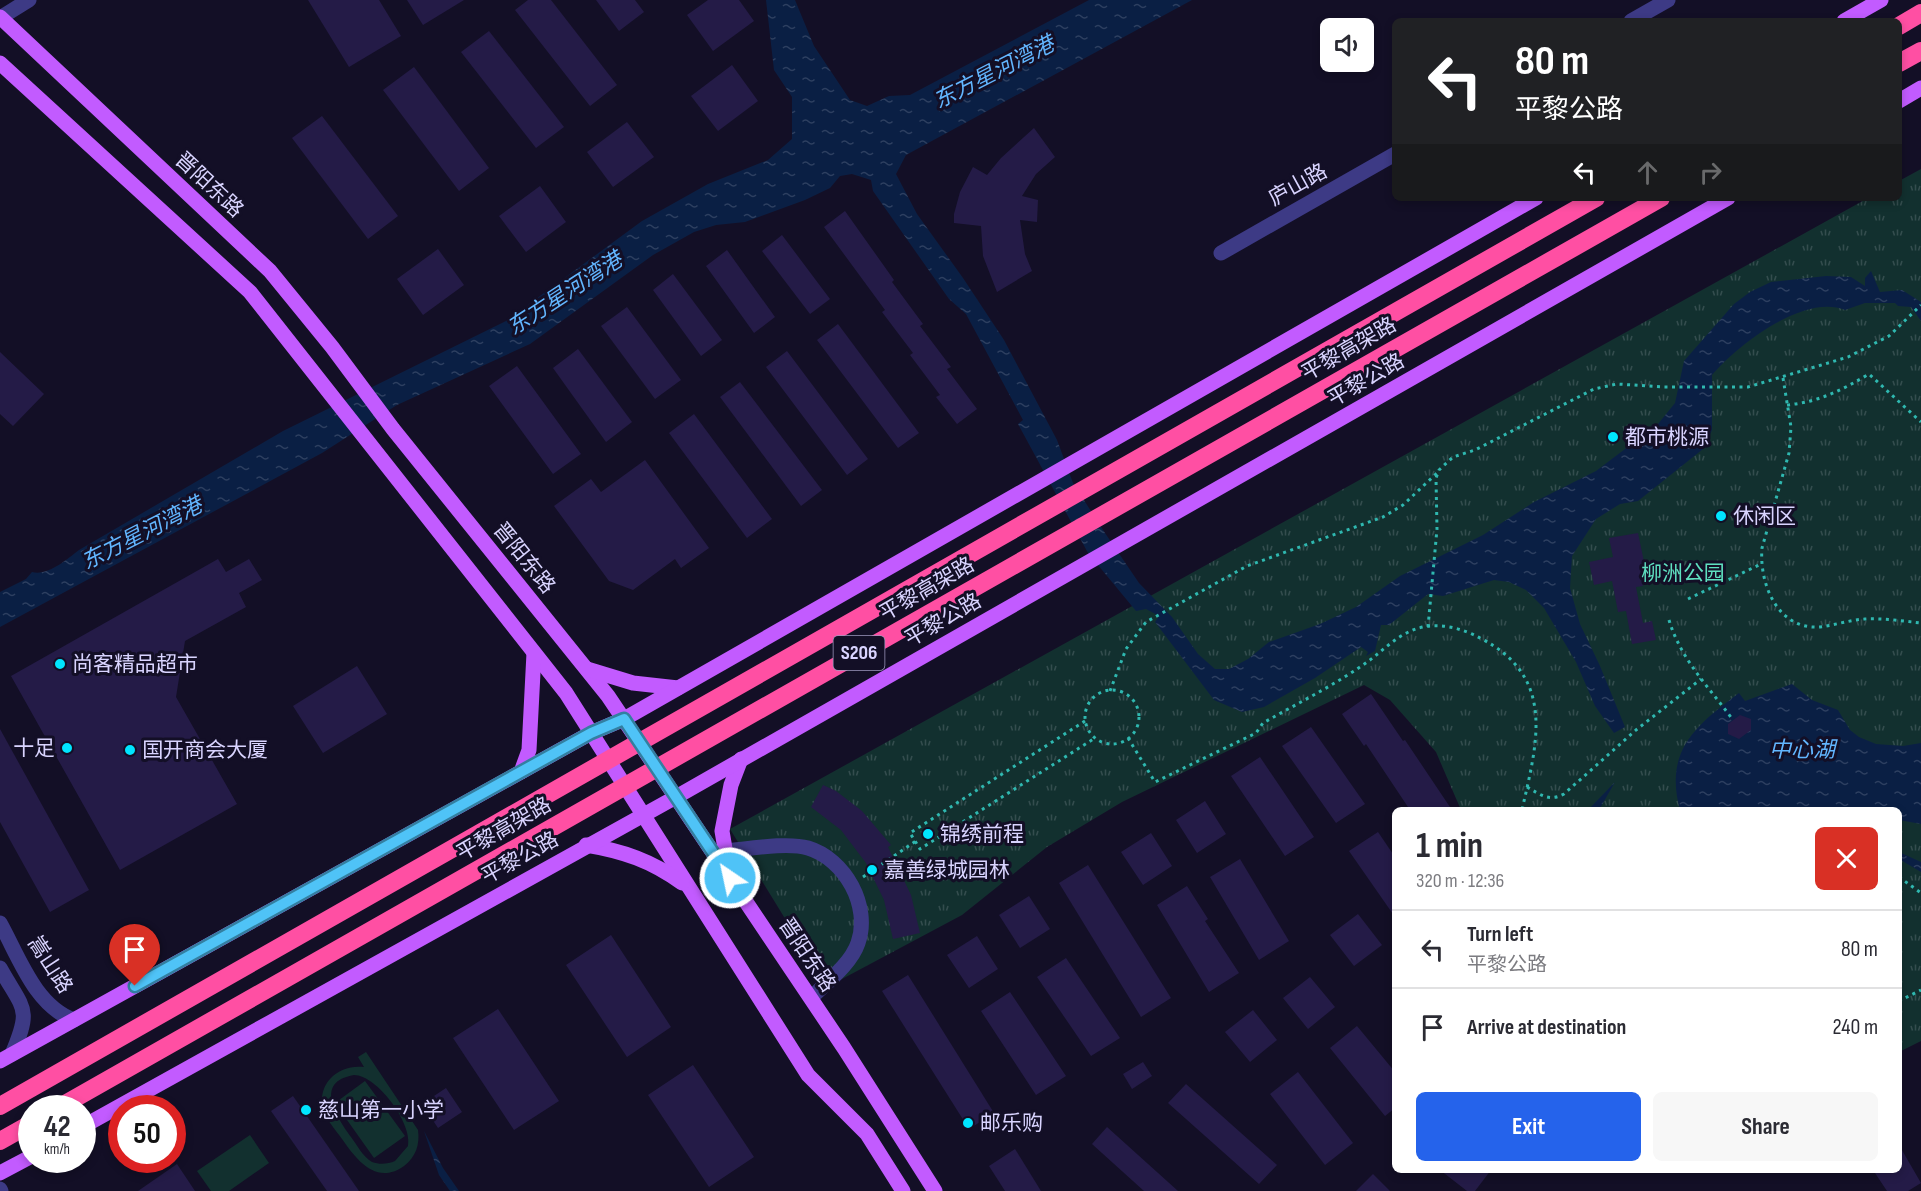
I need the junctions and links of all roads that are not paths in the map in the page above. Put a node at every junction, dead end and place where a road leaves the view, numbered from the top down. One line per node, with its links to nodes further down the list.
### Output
1 (29, 0): 5 (street)
2 (1668, 0): 6 (street)
3 (1881, 0): 7 (main road)
4 (1921, 13): 8 (highway)
5 (0, 18): 21 (main road, 晋阳东路)
6 (1636, 18)
7 (1849, 18)
8 (1902, 24)
9 (1921, 51): 10 (highway)
10 (1902, 61)
11 (0, 63): 20 (main road)
12 (1921, 88): 13 (main road)
13 (1902, 98)
14 (1392, 156): 19 (street, 庐山路)
15 (1531, 201): 22 (main road)
16 (1591, 201): 39 (highway, 平黎高架路 / S206)
17 (1656, 201): 38 (highway, 平黎高架路 / S206)
18 (1723, 201): 25 (main road, 平黎公路)
19 (1221, 252)
20 (534, 653): 24 (main road); 26 (main road)
21 (586, 669): 22 (main road); 23 (main road, 晋阳东路)
22 (678, 688): 23 (main road)
23 (624, 719): 24 (main road); 27 (main road, 晋阳东路)
24 (591, 733): 26 (main road); 28 (main road)
25 (741, 759): 27 (main road, 平黎公路); 30 (main road)
26 (521, 772): 36 (main road)
27 (676, 797): 28 (main road, 平黎公路); 31 (main road, 晋阳东路)
28 (642, 814): 29 (main road, 平黎公路); 32 (main road)
29 (586, 845): 32 (main road); 40 (main road, 平黎公路)
30 (726, 851): 31 (main road); 35 (street)
31 (730, 878): 35 (main road, 晋阳东路)
32 (690, 888): 45 (main road)
33 (0, 923): 36 (street, 嵩山路)
34 (0, 968): 37 (street, 嵩山路)
35 (811, 998): 46 (main road, 晋阳东路)
36 (74, 1020): 37 (main road)
37 (6, 1058)
38 (80, 1095)
39 (0, 1106)
40 (96, 1119)
41 (18, 1131): 42 (highway)
42 (0, 1141)
43 (18, 1163): 44 (main road)
44 (0, 1173)
45 (903, 1191)
46 (935, 1191)

